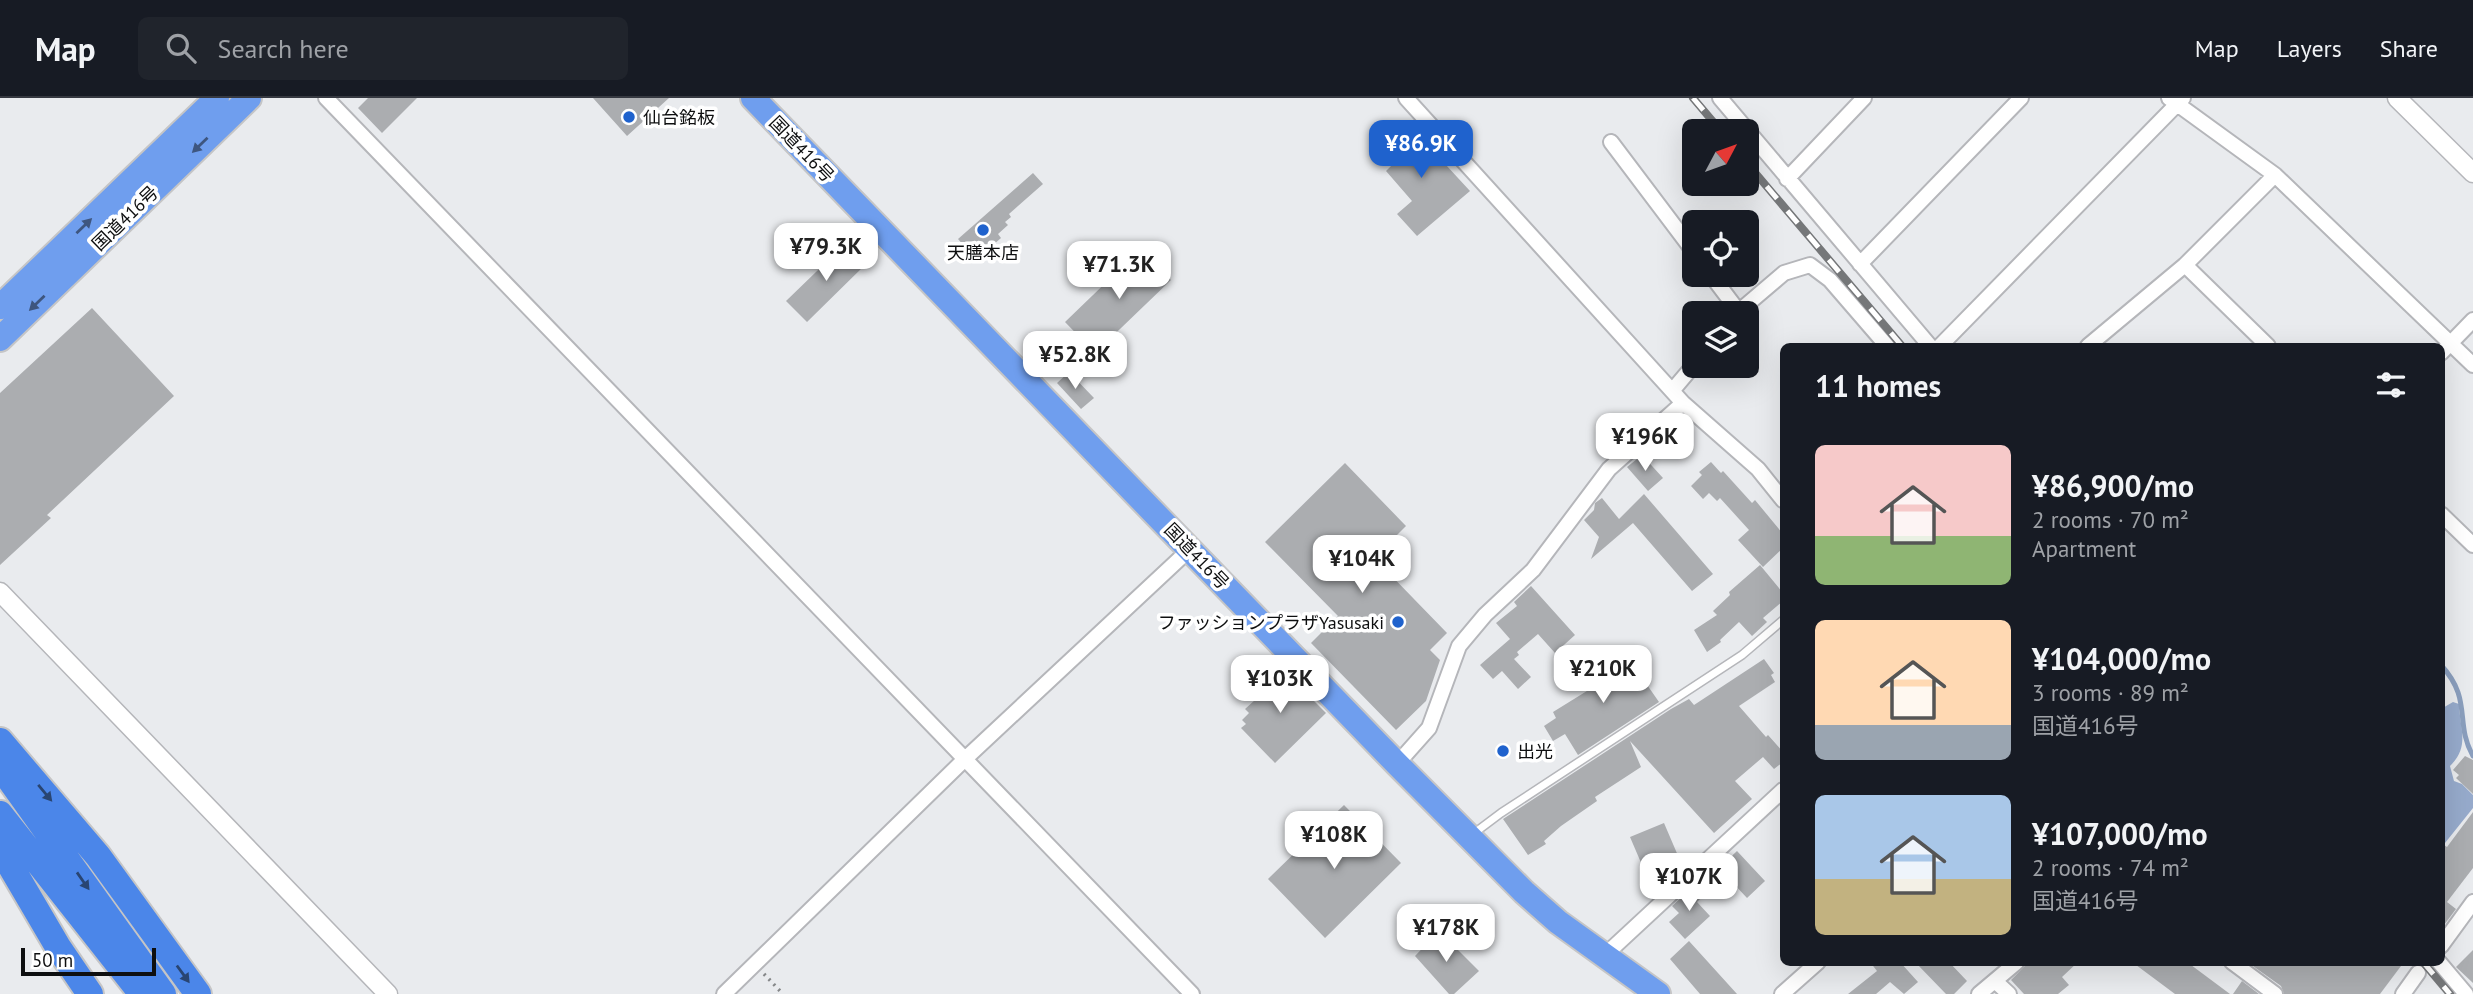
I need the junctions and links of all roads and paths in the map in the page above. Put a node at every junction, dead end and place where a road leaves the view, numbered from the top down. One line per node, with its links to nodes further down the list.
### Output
1 (217, 98): 19 (highway, 国道416号, one-way to 1)
2 (249, 98): 21 (highway, 国道416号, one-way to 21)
3 (326, 98): 40 (street)
4 (753, 98): 36 (highway, 国道416号)
5 (1406, 98): 31 (street)
6 (1720, 98): 14 (street)
7 (1864, 98): 14 (street)
8 (2021, 98): 16 (street)
9 (2398, 98): 12 (street)
10 (2176, 100): 13 (street); 24 (street)
11 (1611, 142): 15 (street)
12 (2473, 173)
13 (2275, 175): 17 (street); 27 (street)
14 (1787, 178): 16 (street)
15 (1682, 236)
16 (1860, 264): 23 (street)
17 (2185, 265): 25 (street); 26 (street)
18 (1751, 301): 22 (street)
19 (0, 307)
20 (2473, 320): 28 (street)
21 (0, 339)
22 (1884, 343)
23 (1927, 343)
24 (1943, 343)
25 (2095, 343)
26 (2265, 343)
27 (2441, 343)
28 (2446, 348): 29 (street)
29 (2473, 365)
30 (1683, 378): 31 (street)
31 (1672, 391): 32 (street)
32 (1683, 403): 33 (street); 41 (street)
33 (1780, 496)
34 (2445, 518): 35 (street)
35 (2473, 545)
36 (1191, 549): 40 (street); 41 (highway, 国道416号)
37 (0, 592): 61 (street)
38 (1780, 623): 45 (lane)
39 (0, 741): 60 (highway, one-way to 60)
40 (965, 759): 50 (street); 64 (street)
41 (1397, 764): 45 (highway, 国道416号)
42 (0, 766): 59 (highway, one-way to 59)
43 (1780, 793): 49 (street)
44 (0, 814): 58 (highway)
45 (1469, 837): 49 (highway, 国道416号)
46 (0, 848): 57 (highway)
47 (2473, 902): 48 (street)
48 (2445, 940)
49 (1604, 956): 65 (highway, 国道416号)
50 (755, 965): 62 (street); 63 (path)
51 (1814, 966): 66 (street)
52 (2012, 966): 56 (street)
53 (2237, 966): 69 (street)
54 (2442, 966): 71 (street)
55 (2418, 973): 70 (street)
56 (1995, 981): 67 (street); 68 (street)
57 (90, 994)
58 (142, 994)
59 (163, 994)
60 (198, 994)
61 (388, 994)
62 (724, 994)
63 (783, 994)
64 (1192, 994)
65 (1658, 994)
66 (1782, 994)
67 (1979, 994)
68 (2009, 994)
69 (2275, 994)
70 (2403, 994)
71 (2466, 994)

